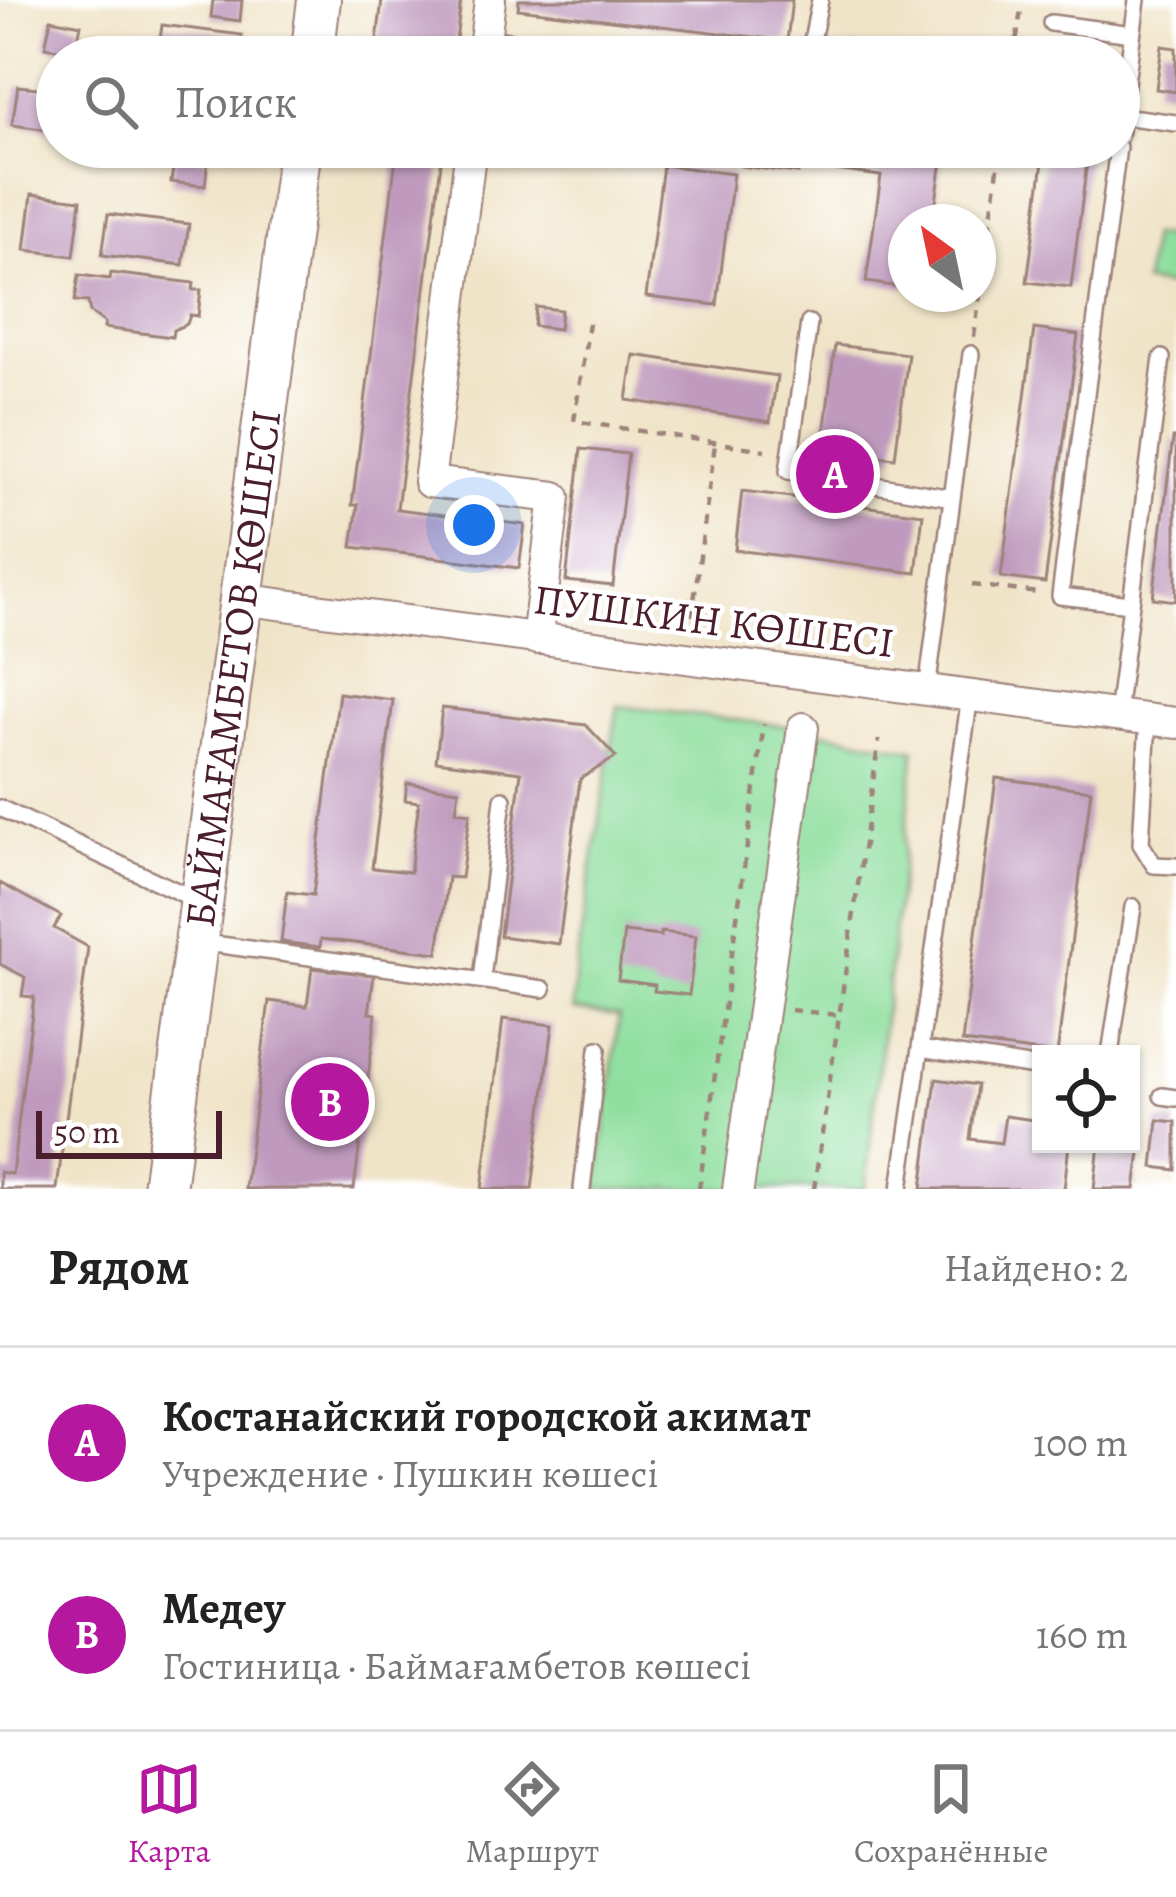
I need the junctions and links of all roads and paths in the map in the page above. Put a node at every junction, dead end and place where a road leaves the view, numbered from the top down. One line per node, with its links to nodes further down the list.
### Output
1 (320, 0): 8 (main road)
2 (490, 0): 9 (street)
3 (820, 0): 10 (lane)
4 (1137, 0): 7 (lane)
5 (1021, 10): 11 (path)
6 (1051, 23): 7 (lane)
7 (1132, 34)
8 (315, 36)
9 (485, 36)
10 (813, 36)
11 (1017, 36)
12 (1140, 118): 13 (lane)
13 (1176, 123)
14 (297, 168): 29 (main road, БАЙМАҒАМБЕТОВ КӨШЕСІ)
15 (468, 168): 32 (street)
16 (998, 168): 20 (path)
17 (1115, 168): 28 (lane)
18 (589, 323): 22 (path)
19 (809, 323): 24 (lane)
20 (971, 354): 26 (lane)
21 (1162, 358): 30 (lane)
22 (715, 443): 23 (path); 31 (path)
23 (765, 450)
24 (816, 476)
25 (852, 482): 26 (lane)
26 (952, 498): 33 (lane)
27 (972, 585): 28 (path)
28 (1060, 596): 30 (lane)
29 (241, 599): 32 (street, ПУШКИН КӨШЕСІ); 43 (main road, БАЙМАҒАМБЕТОВ КӨШЕСІ)
30 (1131, 604): 35 (lane)
31 (692, 616)
32 (537, 639): 33 (street, ПУШКИН КӨШЕСІ)
33 (927, 690): 34 (street, ПУШКИН КӨШЕСІ)
34 (970, 696): 35 (street, ПУШКИН КӨШЕСІ); 48 (lane)
35 (1147, 719): 41 (lane)
36 (764, 724): 52 (path)
37 (803, 728): 53 (street)
38 (879, 740): 54 (path)
39 (503, 799): 44 (lane)
40 (0, 808): 43 (lane)
41 (1176, 866)
42 (1133, 907): 46 (lane)
43 (198, 922): 44 (lane); 50 (main road, БАЙМАҒАМБЕТОВ КӨШЕСІ)
44 (482, 980): 45 (lane)
45 (543, 988)
46 (1111, 1045)
47 (598, 1048): 51 (lane)
48 (920, 1049): 49 (lane); 55 (lane)
49 (1032, 1067)
50 (164, 1189)
51 (582, 1189)
52 (699, 1189)
53 (738, 1189)
54 (814, 1189)
55 (900, 1189)

